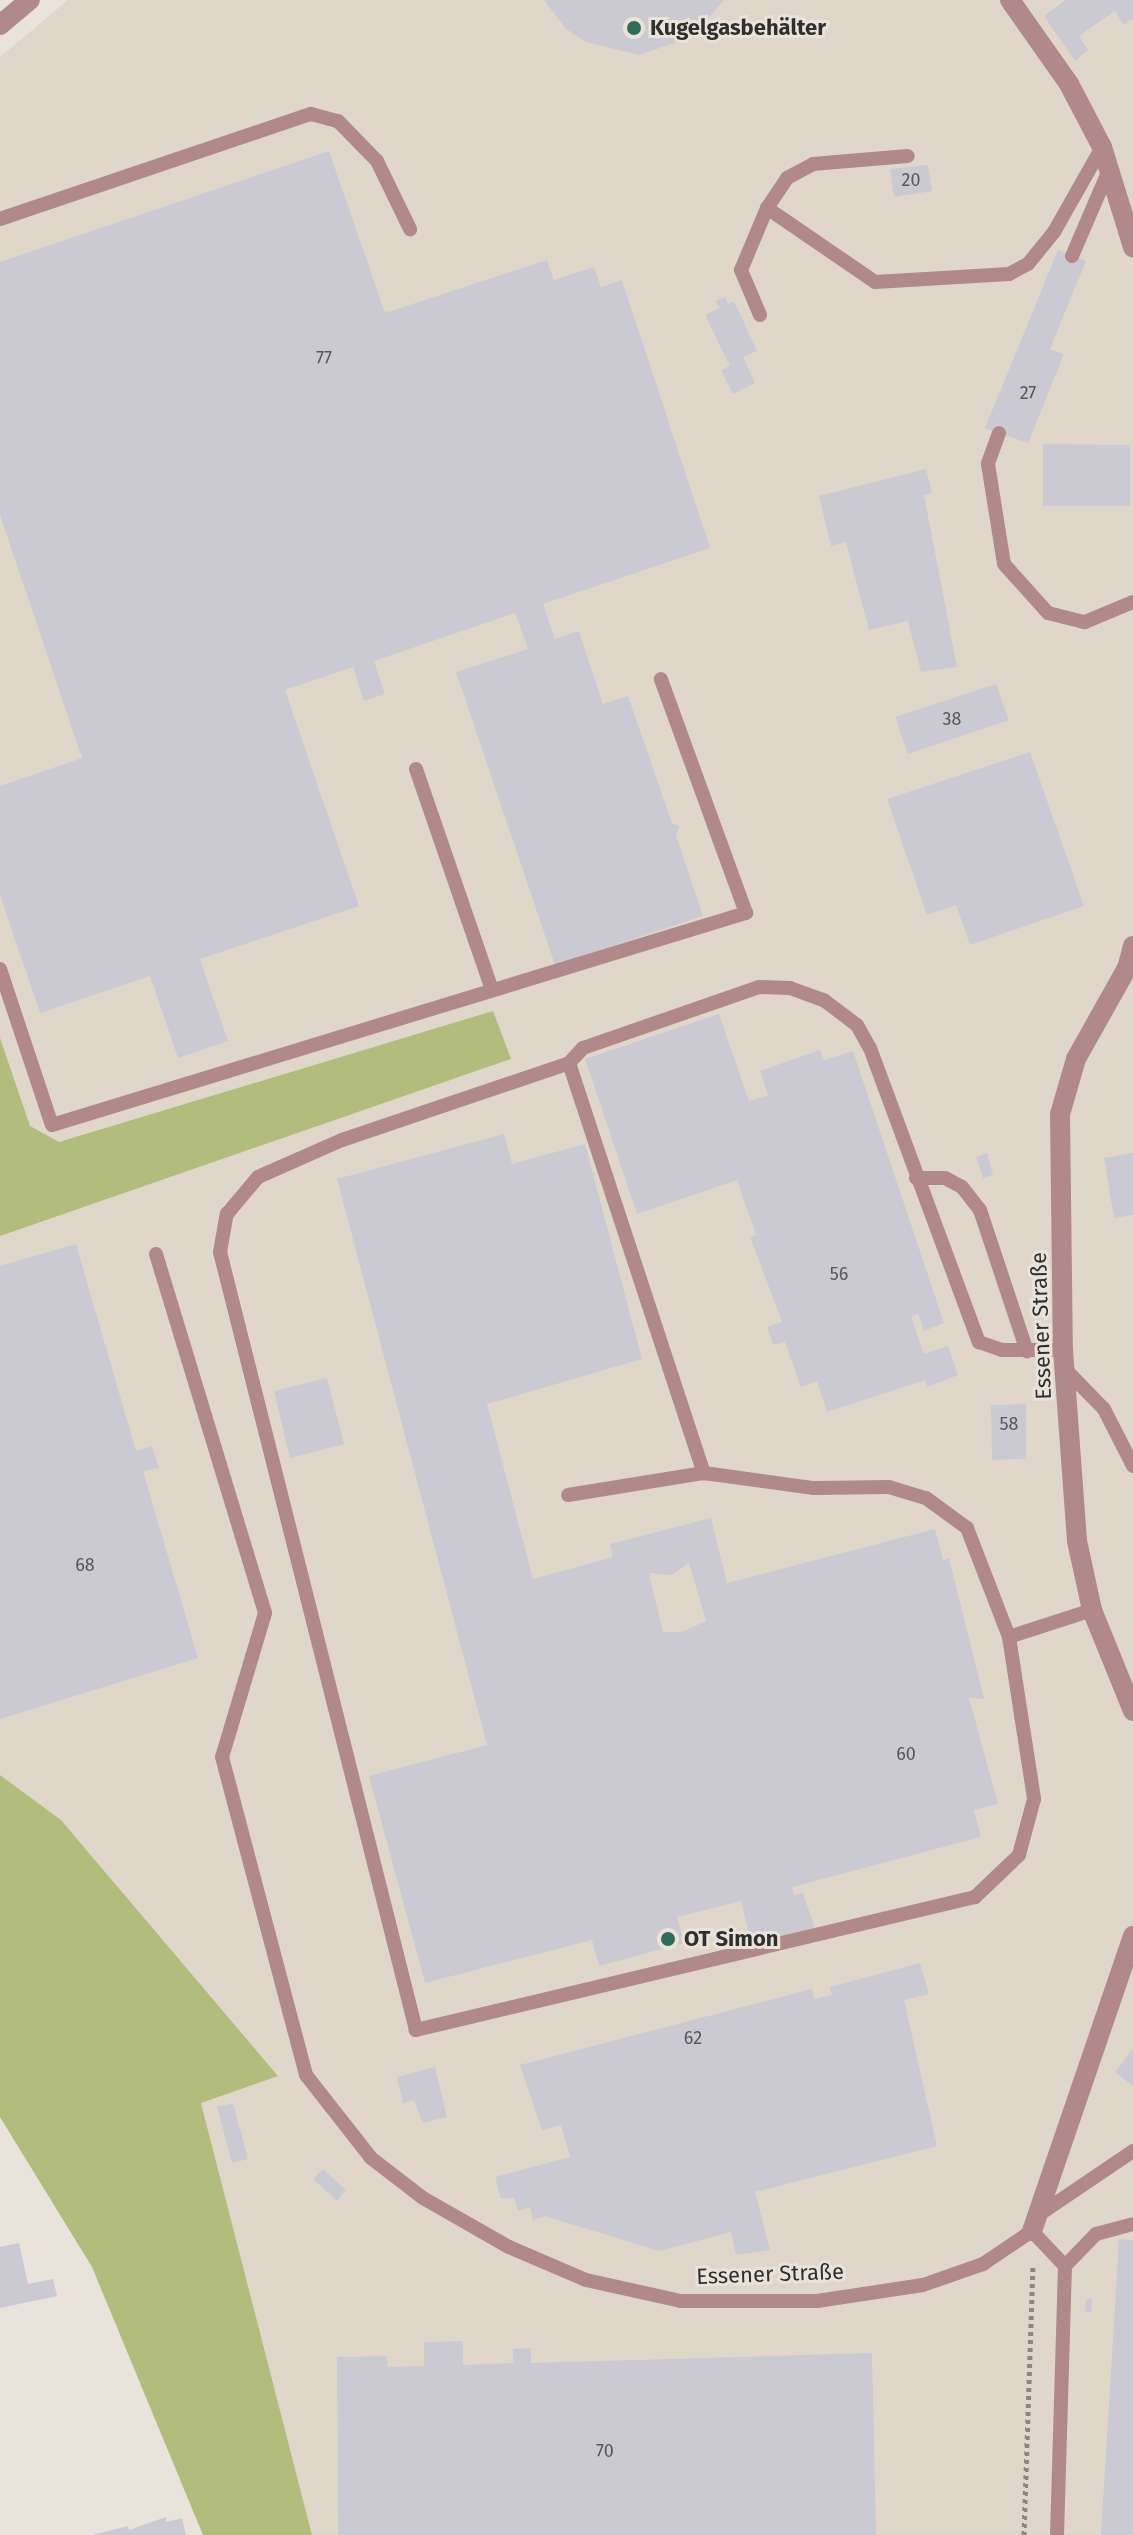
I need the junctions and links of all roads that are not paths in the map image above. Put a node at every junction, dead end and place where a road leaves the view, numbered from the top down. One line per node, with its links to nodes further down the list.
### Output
1 (30, 0): 3 (street)
2 (1010, 0): 4 (street)
3 (0, 25)
4 (1102, 147): 6 (street); 7 (lane)
5 (908, 156): 7 (lane)
6 (1109, 170): 10 (street); 11 (lane)
7 (767, 208): 12 (lane)
8 (0, 219): 9 (lane)
9 (410, 229)
10 (1133, 247)
11 (1072, 256)
12 (760, 315)
13 (999, 433): 14 (lane)
14 (1133, 602)
15 (661, 679): 19 (lane)
16 (416, 769): 19 (lane)
17 (1133, 946): 24 (street, Essener Straße)
18 (0, 969): 19 (lane)
19 (492, 990)
20 (569, 1063): 21 (lane); 26 (lane); 29 (lane)
21 (916, 1178): 23 (lane); 23 (lane)
22 (156, 1254): 33 (lane, Essener Straße)
23 (1027, 1351): 24 (lane)
24 (1064, 1359): 25 (lane); 28 (street, Essener Straße)
25 (1133, 1466)
26 (704, 1473): 27 (lane); 29 (lane)
27 (568, 1495)
28 (1092, 1610): 29 (lane); 30 (street, Essener Straße)
29 (1009, 1637)
30 (1133, 1711)
31 (1133, 1936): 33 (street)
32 (1133, 2151): 33 (lane, Essener Straße)
33 (1034, 2224): 35 (lane)
34 (1133, 2224): 35 (lane)
35 (1065, 2266): 36 (lane)
36 (1057, 2535)

